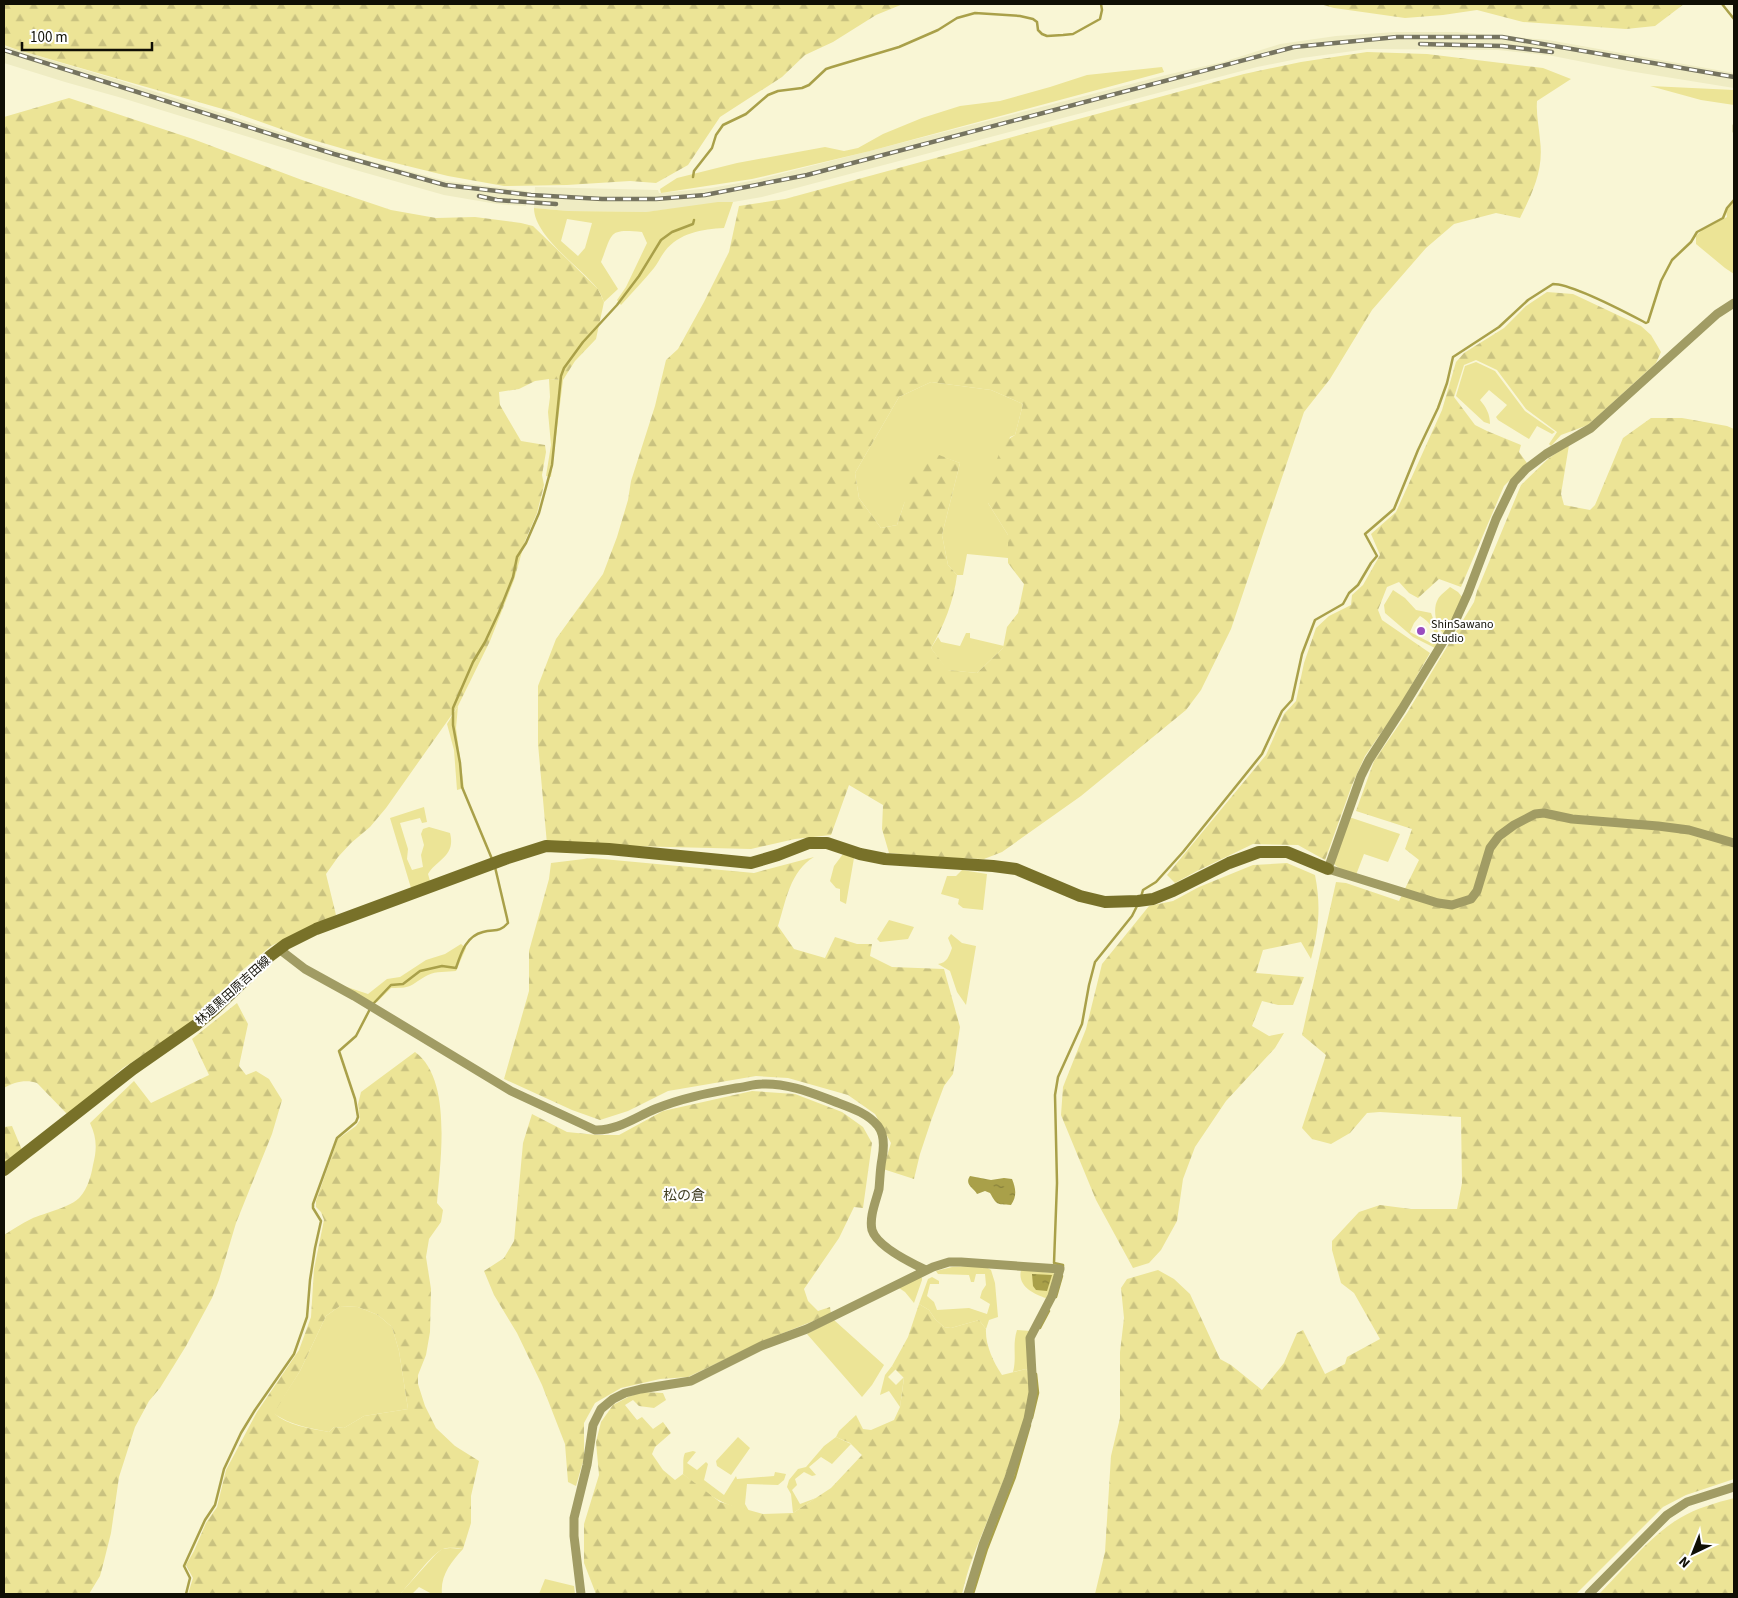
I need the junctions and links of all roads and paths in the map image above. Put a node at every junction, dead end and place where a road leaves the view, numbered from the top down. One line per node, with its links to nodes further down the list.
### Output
1 (1734, 303): 3 (street)
2 (1734, 844): 3 (street)
3 (1328, 869): 4 (street, 林道黒田原吉田線)
4 (279, 949): 5 (street, 林道黒田原吉田線); 6 (street)
5 (4, 1170)
6 (926, 1270): 8 (street); 9 (street)
7 (1734, 1487): 10 (street)
8 (581, 1594)
9 (968, 1594)
10 (1589, 1594)

